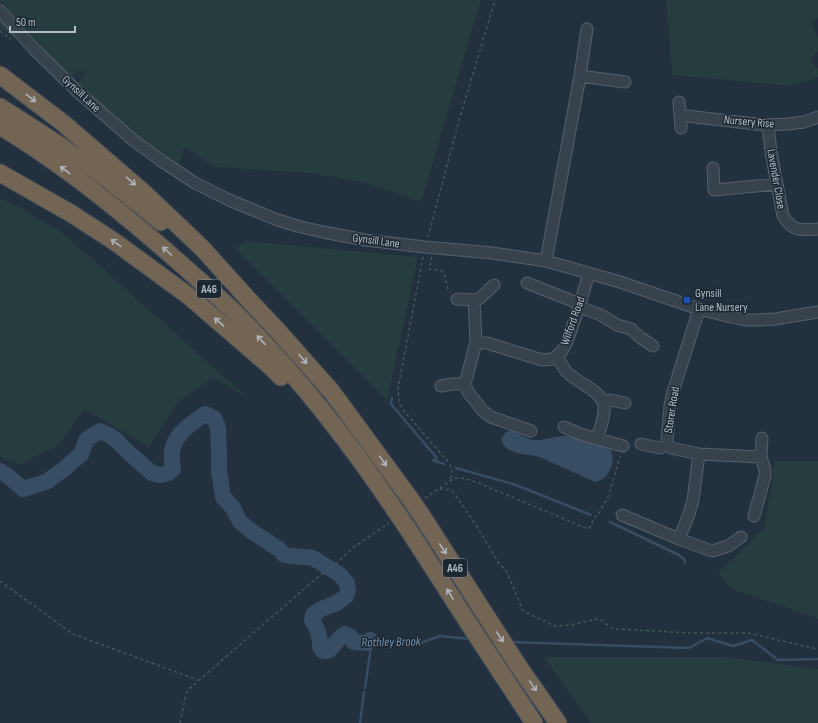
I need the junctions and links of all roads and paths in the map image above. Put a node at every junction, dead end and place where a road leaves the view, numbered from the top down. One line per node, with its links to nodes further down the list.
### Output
1 (495, 0): 18 (path)
2 (0, 11): 18 (street, Gynsill Lane)
3 (587, 29): 5 (street)
4 (0, 75): 23 (highway, A46, one-way to 23)
5 (580, 76): 6 (street); 19 (street)
6 (625, 82)
7 (679, 102): 9 (street)
8 (0, 107): 23 (highway, A46)
9 (680, 116): 11 (street, Nursery Rise); 13 (street)
10 (818, 117): 11 (street, Nursery Rise)
11 (768, 125): 16 (street, Lavender Close)
12 (0, 126): 47 (highway, A46, one-way to 12)
13 (681, 128)
14 (713, 168): 16 (street)
15 (0, 173): 47 (highway, A46, one-way to 15)
16 (777, 184): 17 (street, Lavender Close)
17 (818, 229)
18 (429, 248): 19 (street, Gynsill Lane); 24 (path); 45 (path)
19 (546, 260): 20 (street, Gynsill Lane)
20 (589, 273): 26 (street, Wilford Road); 27 (street, Gynsill Lane)
21 (527, 283): 26 (street)
22 (490, 289): 25 (street)
23 (248, 299): 48 (highway, A46, one-way to 48)
24 (458, 299): 25 (street)
25 (474, 300): 29 (street)
26 (580, 306): 30 (street); 31 (street, Wilford Road)
27 (699, 308): 28 (street, Gynsill Lane); 41 (street, Storer Road)
28 (818, 312)
29 (476, 342): 31 (street, Wilford Road); 32 (street)
30 (653, 346)
31 (557, 356): 34 (street)
32 (465, 384): 33 (street); 37 (street)
33 (447, 385)
34 (603, 402): 35 (street); 39 (street)
35 (625, 403)
36 (564, 427): 39 (street)
37 (531, 431)
38 (762, 438): 44 (street)
39 (597, 439): 42 (street)
40 (641, 444): 41 (street)
41 (668, 445): 43 (street, Storer Road)
42 (623, 446): 45 (path)
43 (699, 454): 44 (street, Storer Road); 53 (street)
44 (761, 458): 50 (street)
45 (448, 482): 46 (path)
46 (438, 489): 48 (path); 55 (path)
47 (382, 490): 51 (highway, A46)
48 (417, 497): 59 (highway, A46, one-way to 59, bridge)
49 (622, 515): 53 (street)
50 (754, 516)
51 (398, 519): 56 (path); 58 (highway, A46, one-way to 51)
52 (741, 537): 53 (street)
53 (679, 540)
54 (0, 581): 56 (path)
55 (818, 649)
56 (198, 680): 57 (path)
57 (180, 723)
58 (534, 723)
59 (558, 723)

